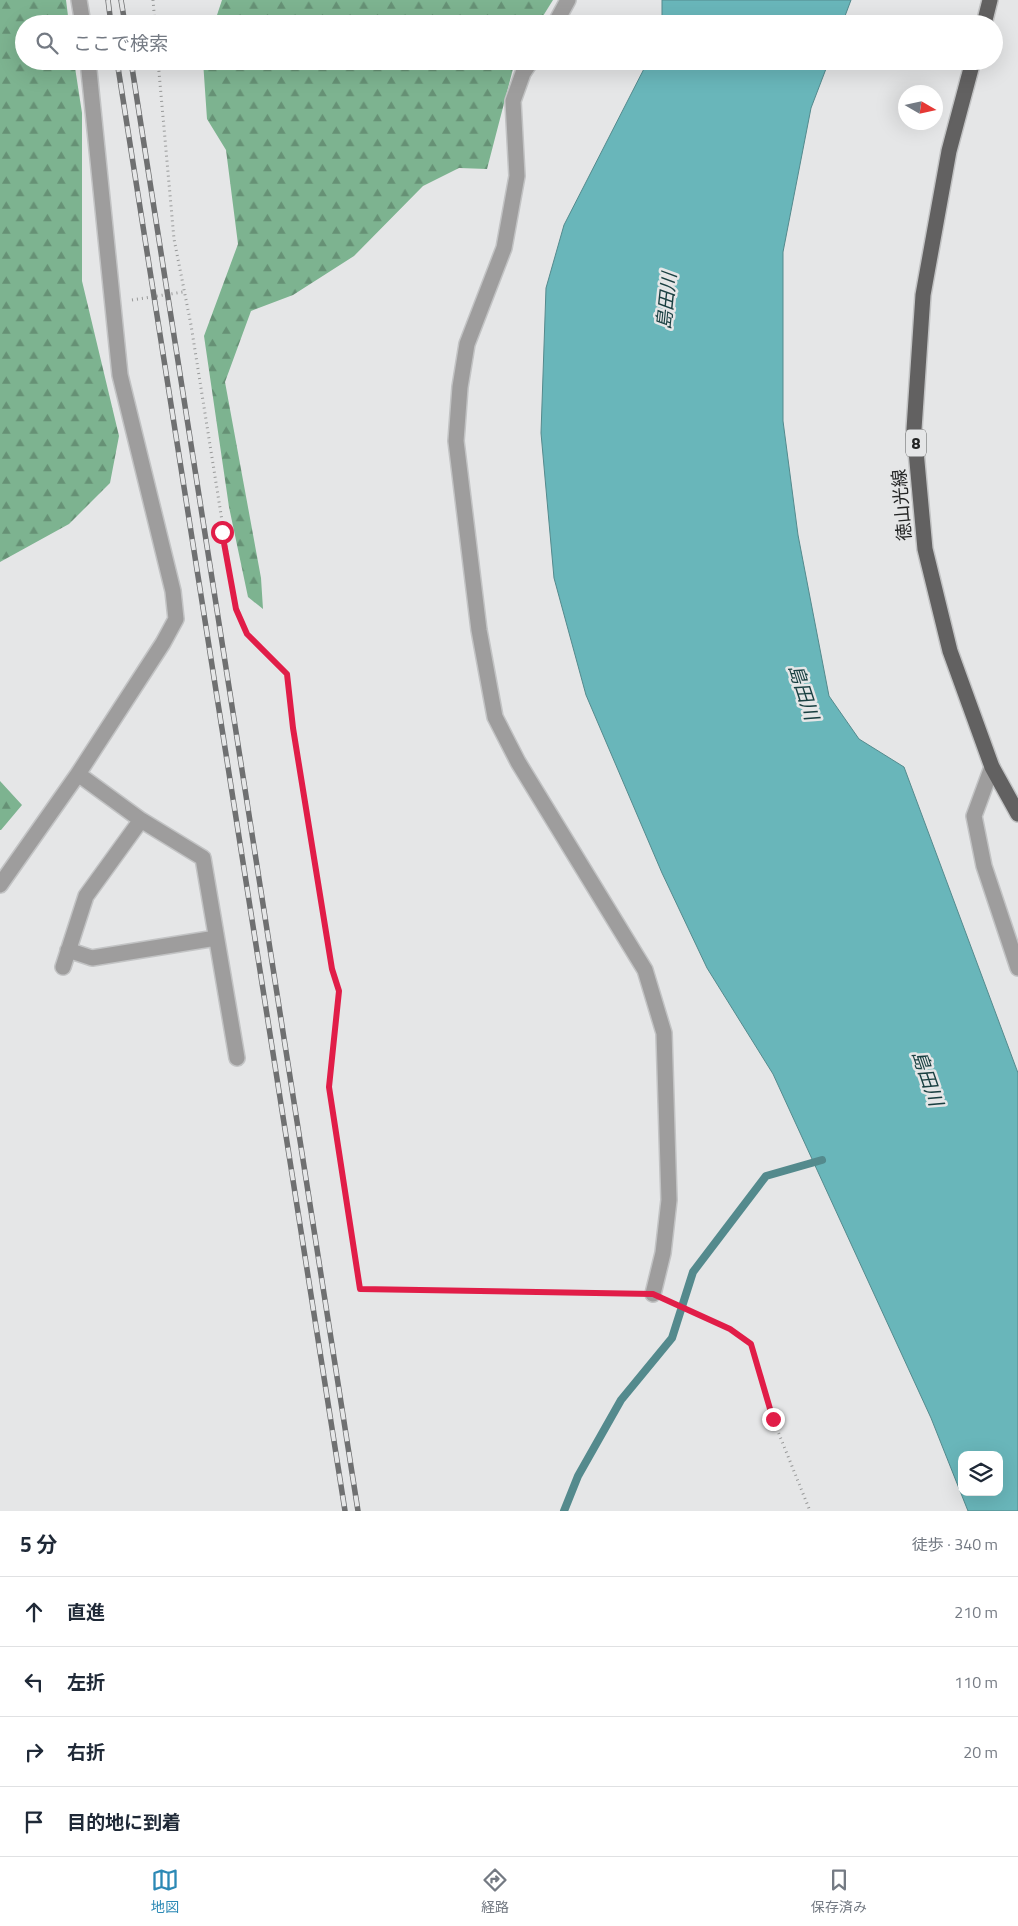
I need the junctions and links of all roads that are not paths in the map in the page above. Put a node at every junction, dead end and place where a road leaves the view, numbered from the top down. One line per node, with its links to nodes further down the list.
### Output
1 (79, 0): 4 (street)
2 (568, 0): 5 (street)
3 (990, 0): 6 (main road)
4 (82, 15)
5 (560, 15)
6 (986, 15)
7 (89, 70): 11 (street)
8 (525, 70): 20 (street)
9 (971, 70): 10 (main road, 徳山光線 / 8)
10 (992, 767): 12 (main road, 徳山光線 / 8); 18 (street)
11 (78, 774): 13 (street); 14 (street)
12 (1018, 814)
13 (141, 820): 15 (street); 16 (street)
14 (0, 886)
15 (216, 938): 16 (street); 19 (street)
16 (68, 950): 17 (street)
17 (63, 967)
18 (1018, 968)
19 (237, 1058)
20 (653, 1294)

